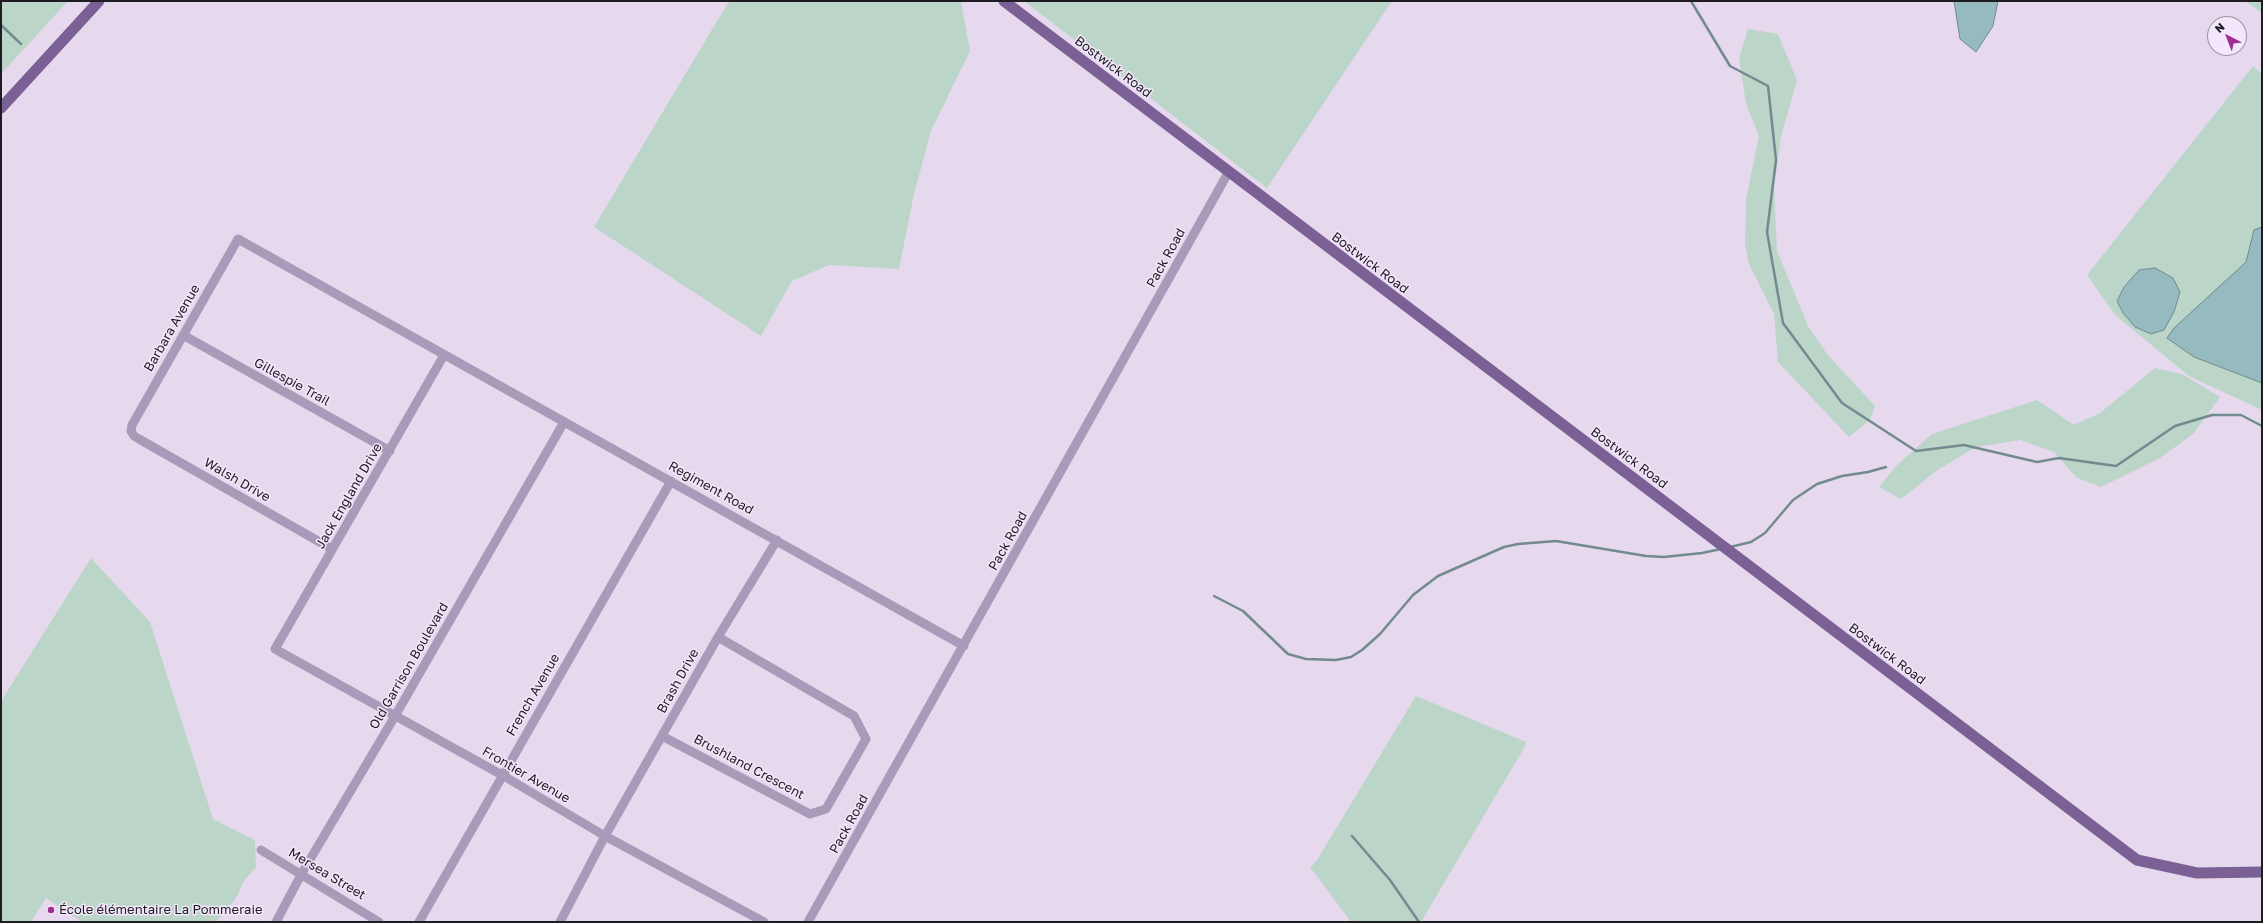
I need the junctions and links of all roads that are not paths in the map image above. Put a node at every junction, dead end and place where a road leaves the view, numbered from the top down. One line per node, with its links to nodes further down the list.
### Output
1 (99, 1): 3 (main road)
2 (1004, 1): 4 (main road, Bostwick Road)
3 (1, 108)
4 (1228, 173): 15 (street, Pack Road); 22 (main road, Bostwick Road)
5 (238, 239): 6 (street, Barbara Avenue); 7 (street, Regiment Road)
6 (183, 334): 9 (street, Barbara Avenue); 10 (street, Gillespie Trail)
7 (444, 356): 8 (street, Regiment Road); 10 (street, Jack England Drive)
8 (564, 422): 11 (street, Regiment Road); 17 (street, Old Garrison Boulevard)
9 (131, 431): 13 (street, Walsh Drive)
10 (390, 451): 13 (street, Jack England Drive)
11 (671, 481): 12 (street, Regiment Road); 19 (street, French Avenue)
12 (777, 540): 14 (street, Brash Drive); 15 (street, Regiment Road)
13 (332, 549): 16 (street, Jack England Drive)
14 (718, 636): 18 (street, Brash Drive); 18 (street, Brushland Crescent)
15 (964, 646): 29 (street, Pack Road)
16 (276, 649): 17 (street, Frontier Avenue)
17 (395, 716): 19 (street, Frontier Avenue); 23 (street, Old Garrison Boulevard)
18 (662, 736): 20 (street, Brash Drive)
19 (502, 775): 20 (street, Frontier Avenue); 26 (street, French Avenue)
20 (605, 836): 27 (street, Brash Drive); 28 (street, Frontier Avenue)
21 (261, 850): 23 (street, Mersea Street)
22 (2262, 872)
23 (302, 874): 24 (street, Old Garrison Boulevard); 25 (street, Mersea Street)
24 (276, 922)
25 (379, 922)
26 (419, 922)
27 (560, 922)
28 (764, 922)
29 (808, 922)

